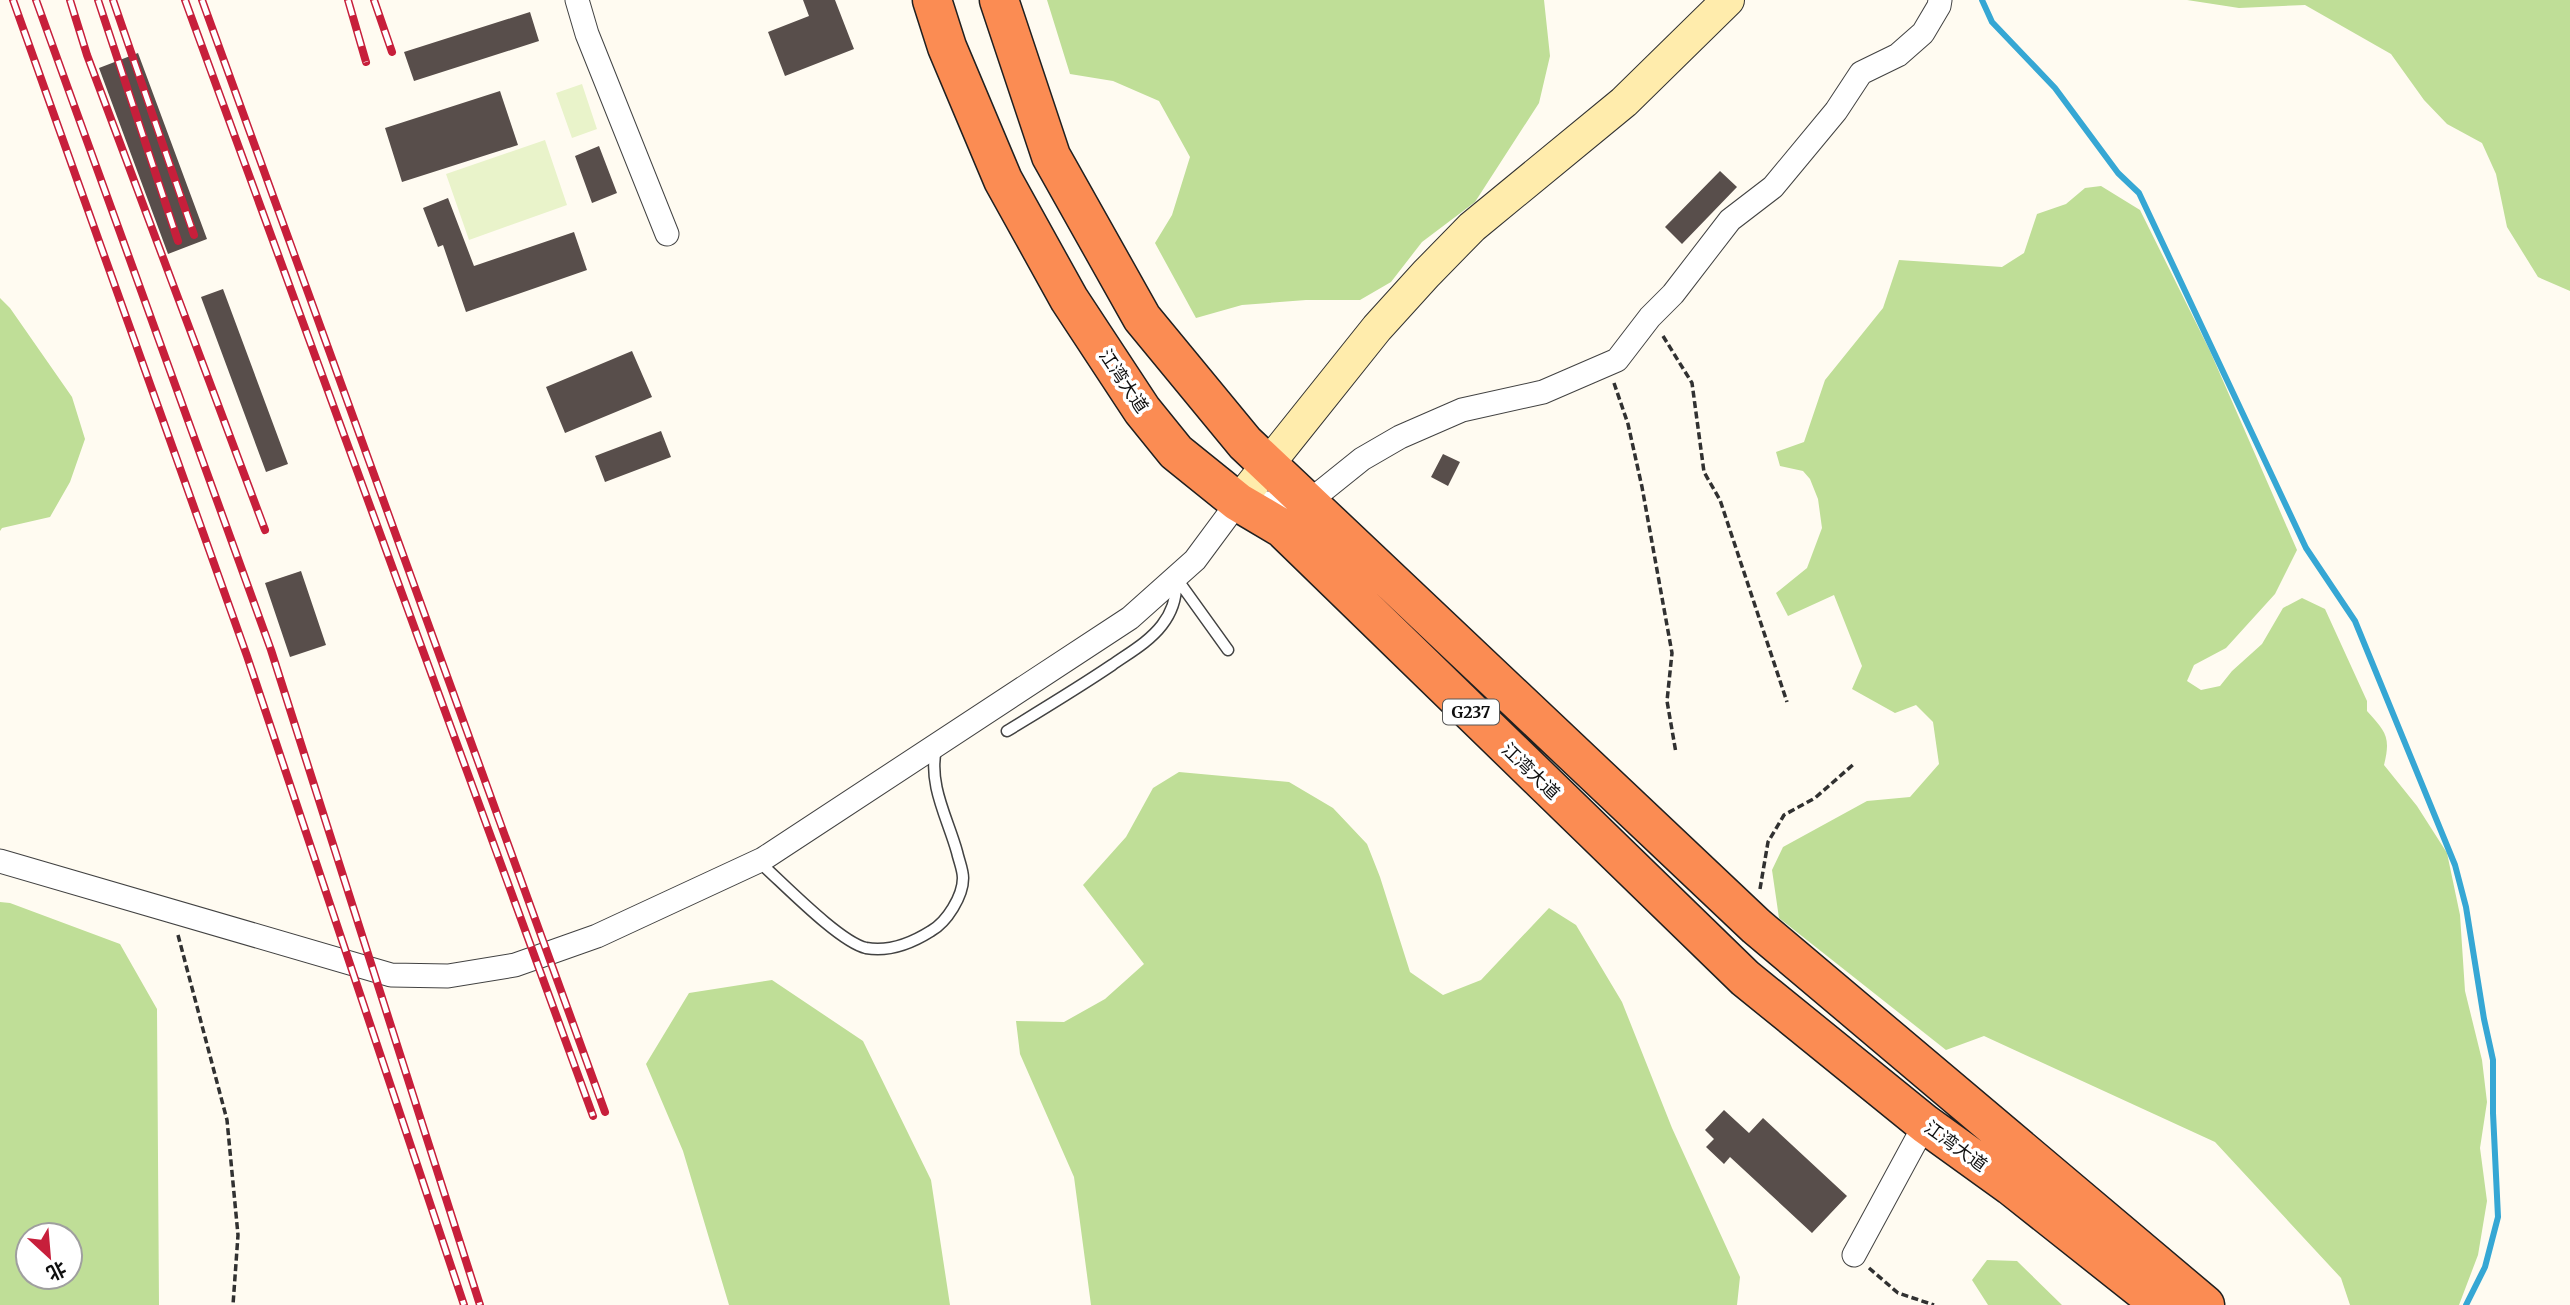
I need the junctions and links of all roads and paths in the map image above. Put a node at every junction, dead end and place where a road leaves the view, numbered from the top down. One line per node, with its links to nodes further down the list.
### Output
1 (577, 0): 6 (street)
2 (932, 0): 10 (highway, 江湾大道 / G237)
3 (999, 0): 9 (highway, 江湾大道 / G237)
4 (1728, 0): 9 (street)
5 (1940, 0): 7 (street)
6 (667, 234)
7 (1650, 317): 8 (street); 14 (path)
8 (1608, 364): 11 (street); 17 (path)
9 (1268, 466): 10 (street); 11 (highway, 江湾大道 / G237)
10 (1238, 502): 11 (street); 12 (street); 23 (highway, 江湾大道 / G237)
11 (1306, 503): 22 (highway, 江湾大道 / G237)
12 (1175, 577): 13 (lane); 15 (lane); 16 (street)
13 (1228, 650)
14 (1787, 702)
15 (1007, 731)
16 (938, 743): 20 (street); 20 (lane)
17 (1676, 753)
18 (1855, 763): 22 (path)
19 (0, 861): 21 (street)
20 (758, 861): 21 (street)
21 (172, 913): 25 (path)
22 (1756, 926): 28 (highway, 江湾大道 / G237)
23 (1925, 1124): 24 (street); 27 (highway, 江湾大道 / G237)
24 (1854, 1255): 26 (path)
25 (233, 1305)
26 (1934, 1305)
27 (2161, 1305)
28 (2205, 1305)

